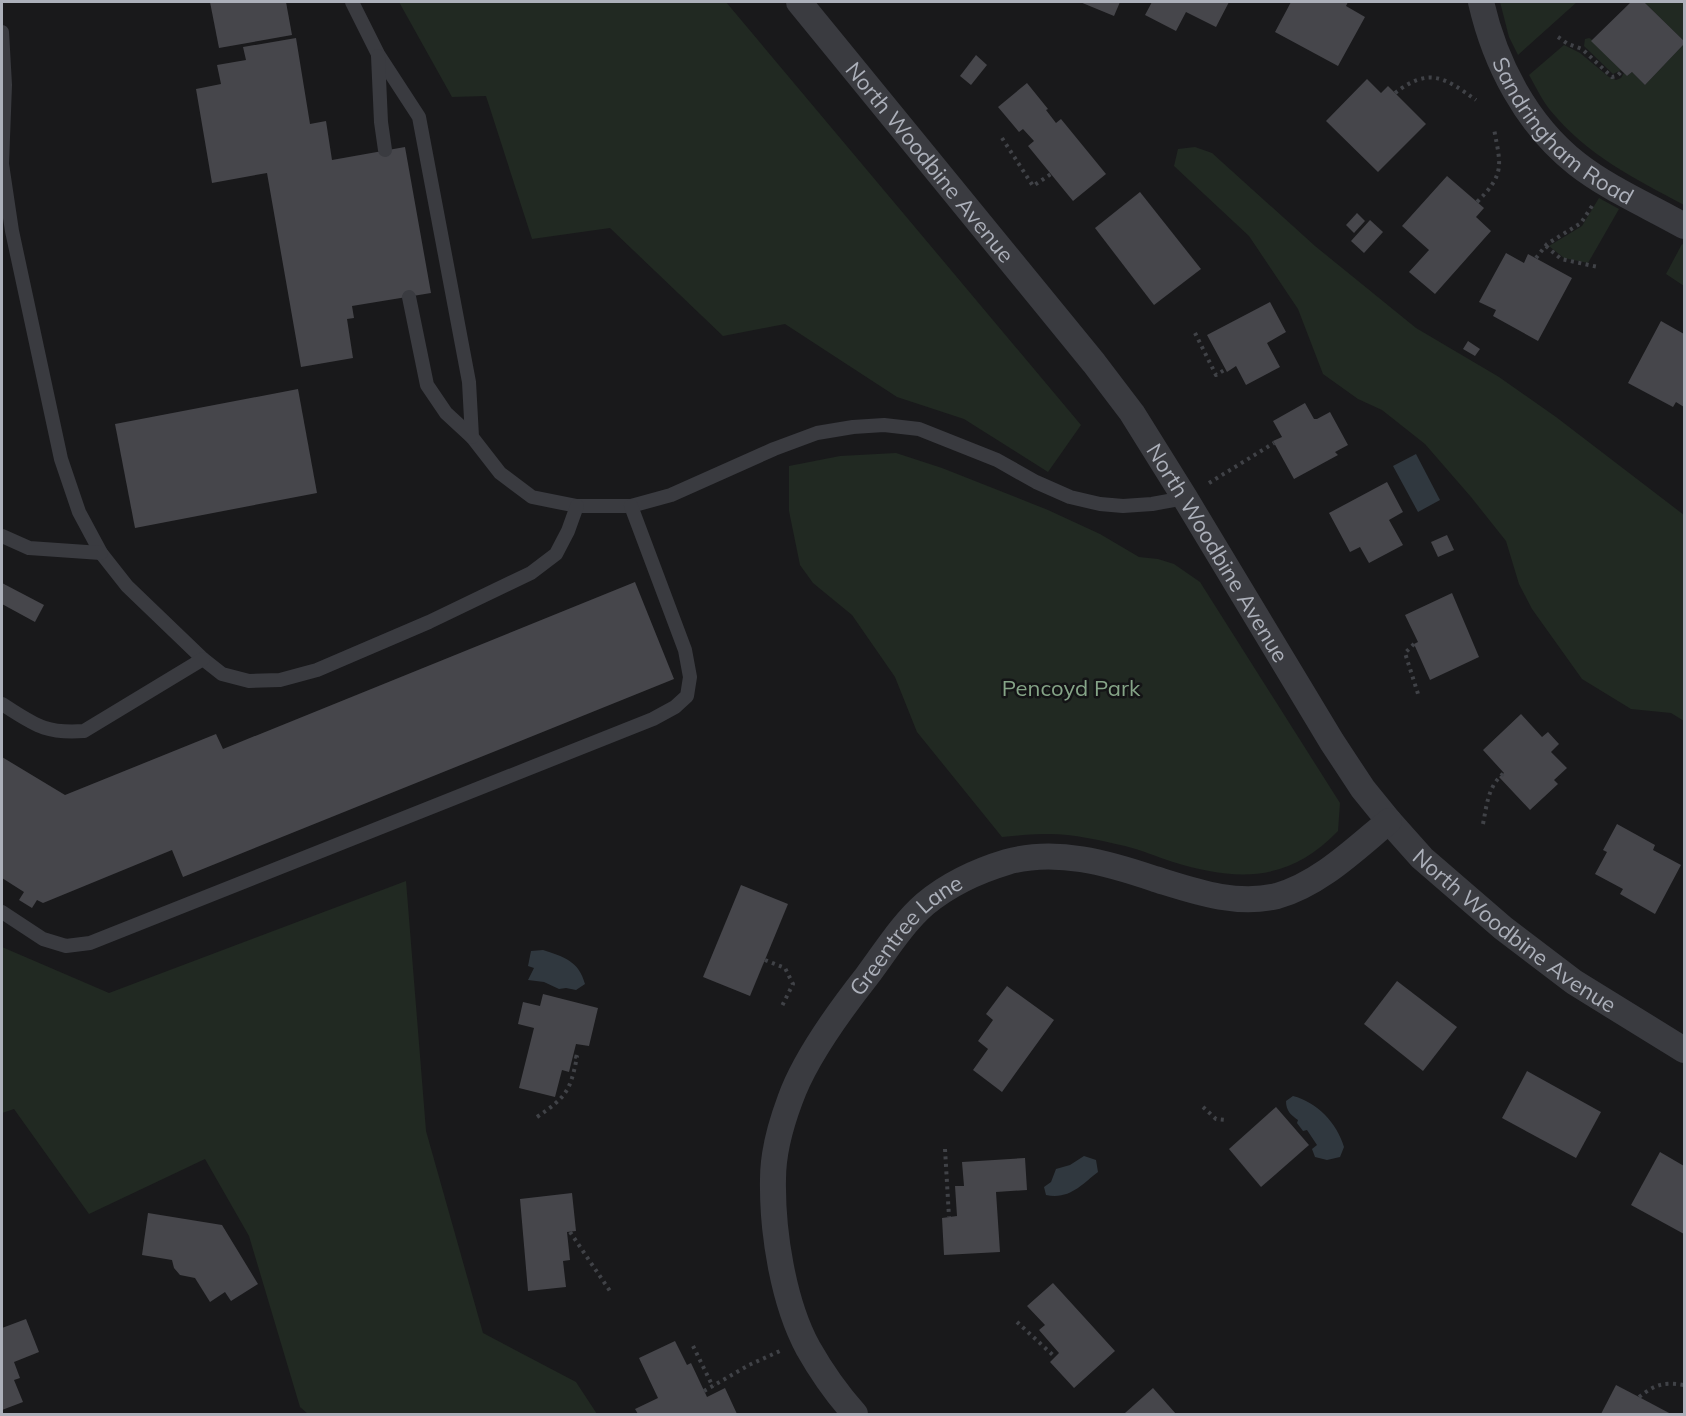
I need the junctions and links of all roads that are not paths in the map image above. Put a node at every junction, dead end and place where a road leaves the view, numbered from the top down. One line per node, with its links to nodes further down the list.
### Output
1 (352, 2): 5 (lane)
2 (799, 2): 10 (street, North Woodbine Avenue)
3 (1481, 2): 7 (street, Sandringham Road)
4 (2, 32): 14 (lane)
5 (378, 54): 6 (lane); 9 (lane)
6 (385, 150)
7 (1684, 226)
8 (409, 297): 9 (lane)
9 (472, 437): 11 (lane)
10 (1185, 498): 12 (lane); 17 (street, North Woodbine Avenue)
11 (577, 506): 12 (lane); 15 (lane)
12 (631, 506): 18 (lane)
13 (2, 536): 14 (lane)
14 (100, 553): 15 (lane)
15 (203, 659): 16 (lane)
16 (2, 704)
17 (1389, 821): 19 (street, North Woodbine Avenue); 20 (street, Greentree Lane)
18 (2, 912)
19 (1684, 1050)
20 (855, 1414)

